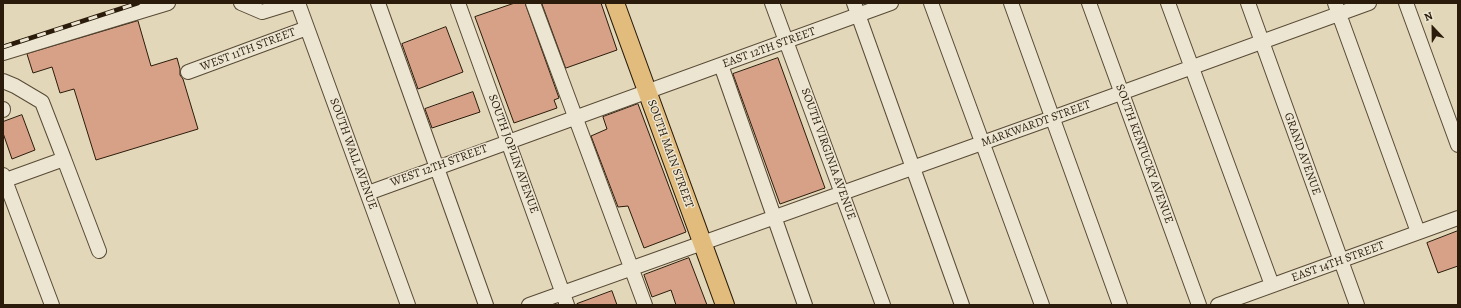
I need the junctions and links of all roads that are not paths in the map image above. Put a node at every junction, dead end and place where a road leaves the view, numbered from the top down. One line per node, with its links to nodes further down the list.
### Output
1 (168, 3): 23 (street)
2 (241, 3): 3 (street)
3 (290, 3)
4 (298, 3): 20 (street, SOUTH WALL AVENUE)
5 (378, 3): 36 (street)
6 (458, 3): 32 (street, SOUTH JOPLIN AVENUE)
7 (533, 3): 30 (street)
8 (615, 3): 28 (main road, SOUTH MAIN STREET)
9 (772, 3): 21 (street, SOUTH VIRGINIA AVENUE)
10 (891, 3): 19 (street, EAST 12TH STREET)
11 (931, 3): 33 (street)
12 (1011, 3): 31 (street)
13 (1089, 3): 29 (street, SOUTH KENTUCKY AVENUE)
14 (1168, 3): 25 (street)
15 (1248, 3): 22 (street, GRAND AVENUE)
16 (1369, 3): 18 (street, MARKWARDT STREET)
17 (1406, 3): 34 (street)
18 (1337, 8): 22 (street, MARKWARDT STREET); 43 (street)
19 (856, 9): 21 (street, EAST 12TH STREET); 37 (street)
20 (308, 28): 26 (street, WEST 11TH STREET); 39 (street, SOUTH WALL AVENUE)
21 (786, 42): 24 (street, EAST 12TH STREET); 40 (street, SOUTH VIRGINIA AVENUE)
22 (1262, 42): 25 (street, MARKWARDT STREET); 46 (street, GRAND AVENUE)
23 (3, 53)
24 (721, 65): 28 (street, EAST 12TH STREET); 41 (street)
25 (1192, 67): 29 (street, MARKWARDT STREET); 48 (street)
26 (188, 72)
27 (3, 81): 35 (street)
28 (647, 92): 30 (street, WEST 12TH STREET); 44 (main road, SOUTH MAIN STREET)
29 (1122, 93): 31 (street, MARKWARDT STREET); 61 (street, SOUTH KENTUCKY AVENUE)
30 (575, 117): 32 (street, WEST 12TH STREET); 47 (street)
31 (1052, 118): 33 (street, MARKWARDT STREET); 60 (street)
32 (508, 141): 36 (street, WEST 12TH STREET); 49 (street, SOUTH JOPLIN AVENUE)
33 (982, 143): 37 (street, MARKWARDT STREET); 59 (street)
34 (1458, 145)
35 (64, 159): 38 (street); 45 (street)
36 (437, 167): 39 (street, WEST 12TH STREET); 52 (street)
37 (913, 168): 40 (street, MARKWARDT STREET); 58 (street)
38 (4, 179): 50 (street)
39 (368, 193): 51 (street, SOUTH WALL AVENUE)
40 (842, 193): 41 (street, MARKWARDT STREET); 57 (street, SOUTH VIRGINIA AVENUE)
41 (774, 217): 44 (street, MARKWARDT STREET); 56 (street)
42 (1458, 218): 43 (street, EAST 14TH STREET)
43 (1418, 232): 46 (street, EAST 14TH STREET)
44 (702, 242): 47 (street, MARKWARDT STREET); 55 (main road, SOUTH MAIN STREET)
45 (99, 251)
46 (1341, 261): 48 (street, EAST 14TH STREET); 63 (street, GRAND AVENUE)
47 (631, 268): 49 (street, MARKWARDT STREET); 54 (street)
48 (1272, 285): 62 (street, EAST 14TH STREET)
49 (565, 299): 53 (street, MARKWARDT STREET)
50 (52, 305)
51 (408, 305)
52 (486, 305)
53 (529, 305)
54 (645, 305)
55 (725, 305)
56 (805, 305)
57 (883, 305)
58 (962, 305)
59 (1042, 305)
60 (1120, 305)
61 (1199, 305)
62 (1218, 305)
63 (1357, 305)

